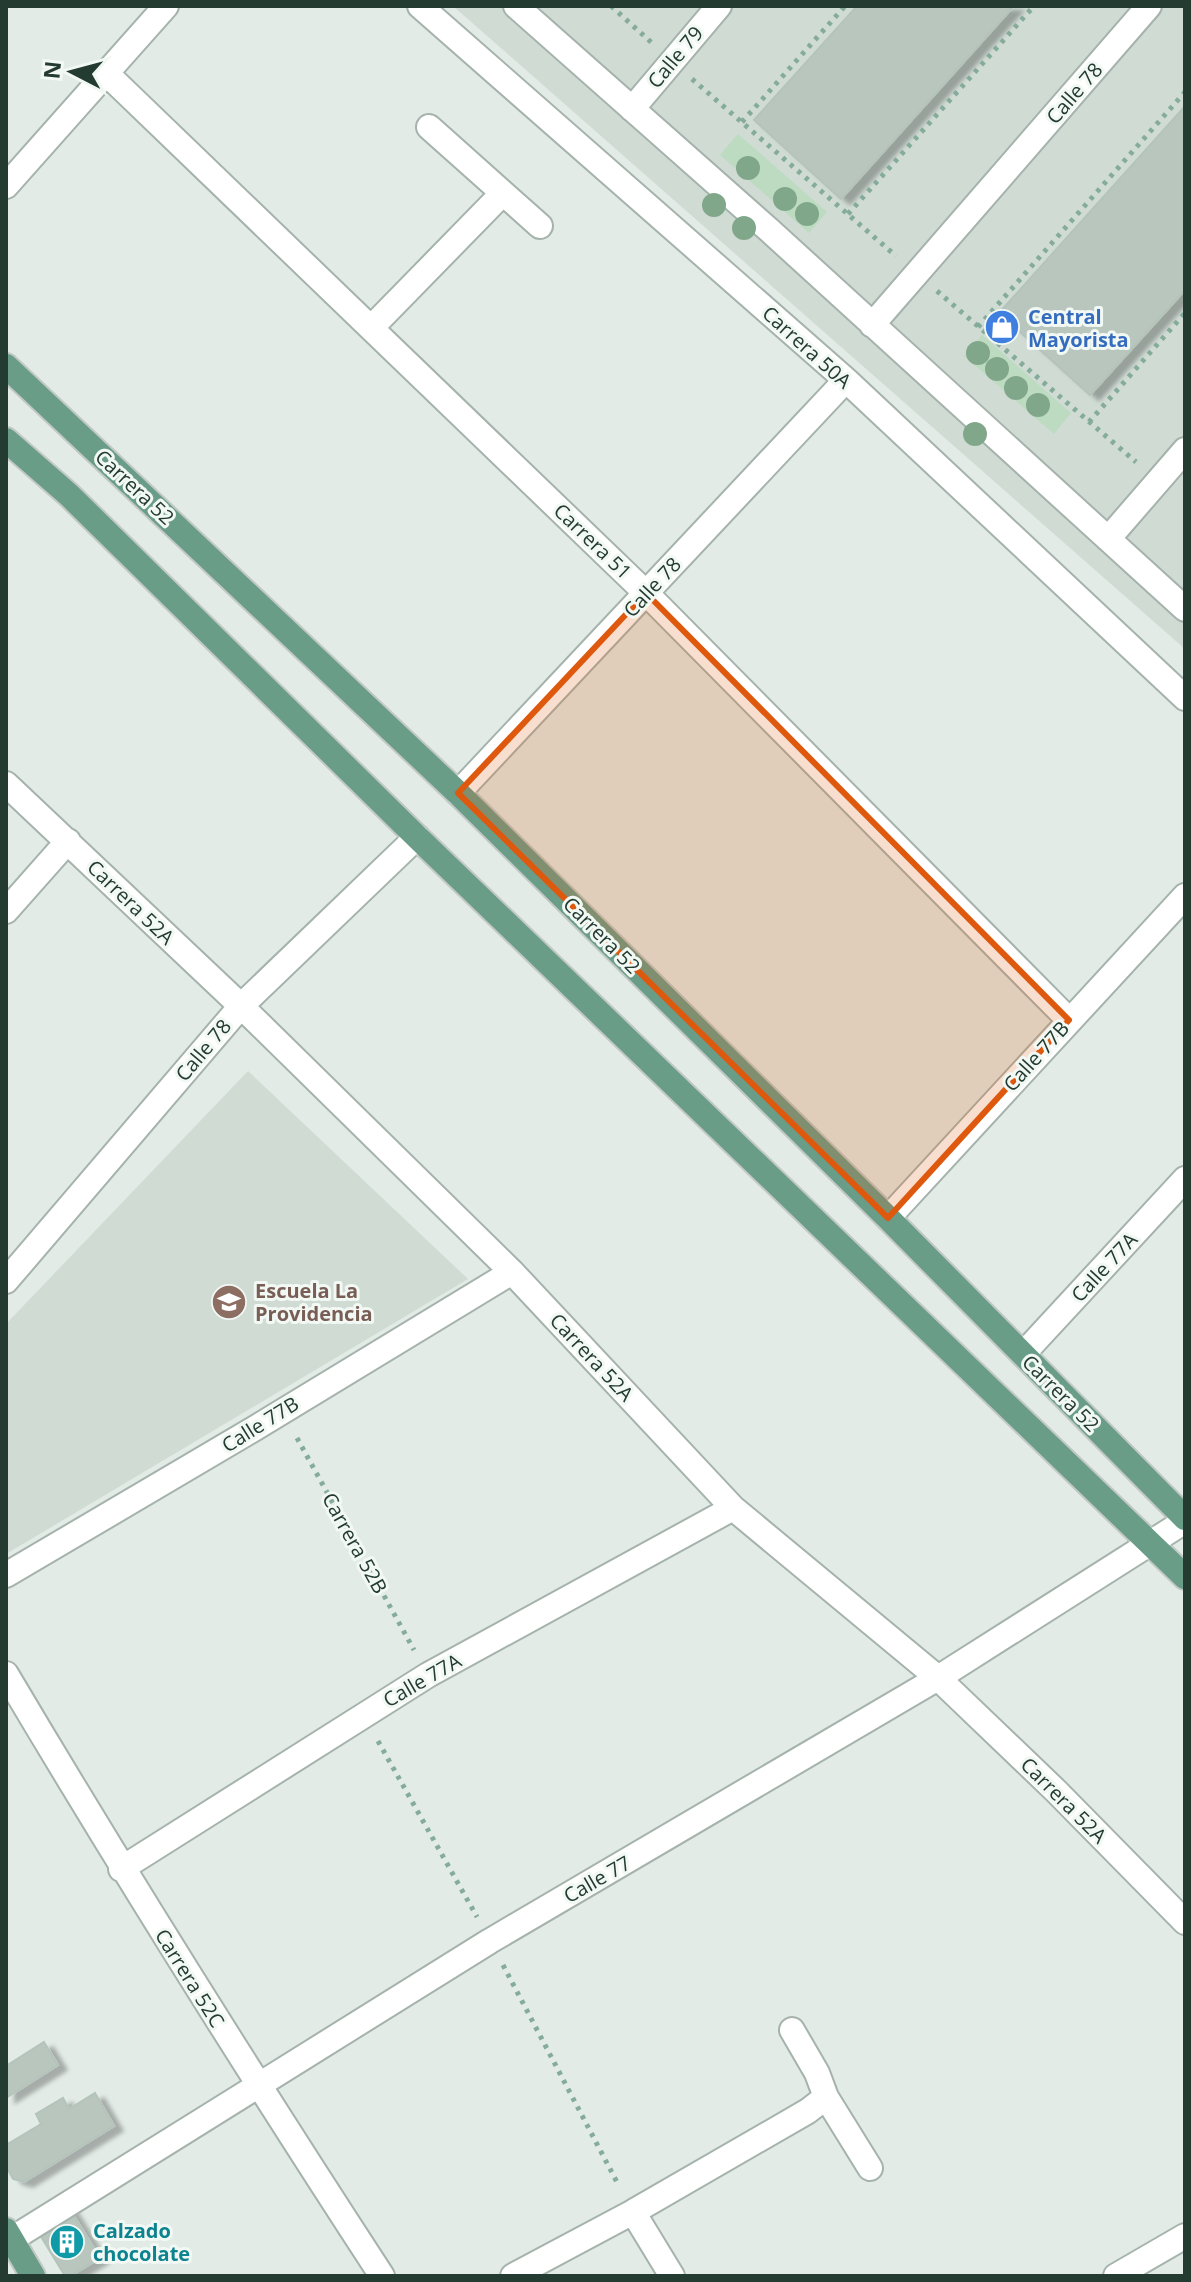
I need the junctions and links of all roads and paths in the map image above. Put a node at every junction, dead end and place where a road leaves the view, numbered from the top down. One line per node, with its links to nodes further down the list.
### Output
1 (166, 6): 8 (street)
2 (420, 6): 22 (street, Carrera 50A)
3 (516, 6): 10 (street)
4 (719, 6): 10 (street, Calle 79)
5 (845, 6): 11 (path)
6 (1034, 6): 15 (path)
7 (1149, 6): 18 (street, Calle 78)
8 (106, 73): 13 (street); 19 (street, Carrera 51)
9 (1185, 92): 20 (path)
10 (632, 109): 18 (street)
11 (742, 122)
12 (429, 127): 14 (street)
13 (6, 186)
14 (503, 193): 16 (street); 19 (street)
15 (848, 214)
16 (540, 226)
17 (1185, 313): 23 (path)
18 (872, 325): 26 (street)
19 (372, 327): 27 (street, Carrera 51)
20 (978, 327)
21 (6, 366): 31 (main road, Carrera 52)
22 (846, 380): 27 (street, Calle 78); 29 (street, Carrera 50A)
23 (1089, 422)
24 (6, 440): 32 (main road)
25 (1185, 450): 26 (street)
26 (1108, 539): 28 (street)
27 (646, 593): 31 (street, Calle 78); 37 (street, Carrera 51)
28 (1185, 609)
29 (1185, 698)
30 (6, 784): 33 (street, Carrera 52A)
31 (458, 793): 39 (main road, Carrera 52)
32 (417, 837): 36 (street, Calle 78); 46 (main road)
33 (68, 841): 35 (street); 36 (street, Carrera 52A)
34 (1185, 896): 37 (street, Calle 77B)
35 (6, 911)
36 (241, 1006): 40 (street, Carrera 52A); 41 (street, Calle 78)
37 (1069, 1020): 39 (street, Calle 77B)
38 (1185, 1179): 42 (street, Calle 77A)
39 (888, 1218): 42 (main road, Carrera 52)
40 (512, 1272): 43 (street, Calle 77B); 44 (street, Carrera 52A)
41 (6, 1281)
42 (1023, 1354): 45 (main road, Carrera 52)
43 (282, 1411): 47 (street, Calle 77B); 50 (path, Carrera 52B)
44 (733, 1508): 50 (street, Calle 77A); 51 (street, Carrera 52A)
45 (1185, 1519): 46 (street, Calle 77)
46 (1150, 1543): 48 (main road); 51 (street, Calle 77)
47 (6, 1575)
48 (1185, 1577)
49 (6, 1674): 52 (street, Carrera 52C)
50 (428, 1675): 52 (street, Calle 77A)
51 (938, 1678): 53 (street, Carrera 52A); 55 (street, Calle 77)
52 (121, 1869): 55 (street, Carrera 52C)
53 (1185, 1922)
54 (792, 2030): 56 (street)
55 (259, 2088): 59 (street, Calle 77); 62 (street, Carrera 52C)
56 (826, 2097): 57 (street); 58 (street)
57 (870, 2168)
58 (633, 2212): 63 (street); 64 (street)
59 (9, 2235): 61 (main road)
60 (1185, 2236): 65 (street)
61 (33, 2276)
62 (382, 2276)
63 (513, 2276)
64 (672, 2276)
65 (1116, 2276)

